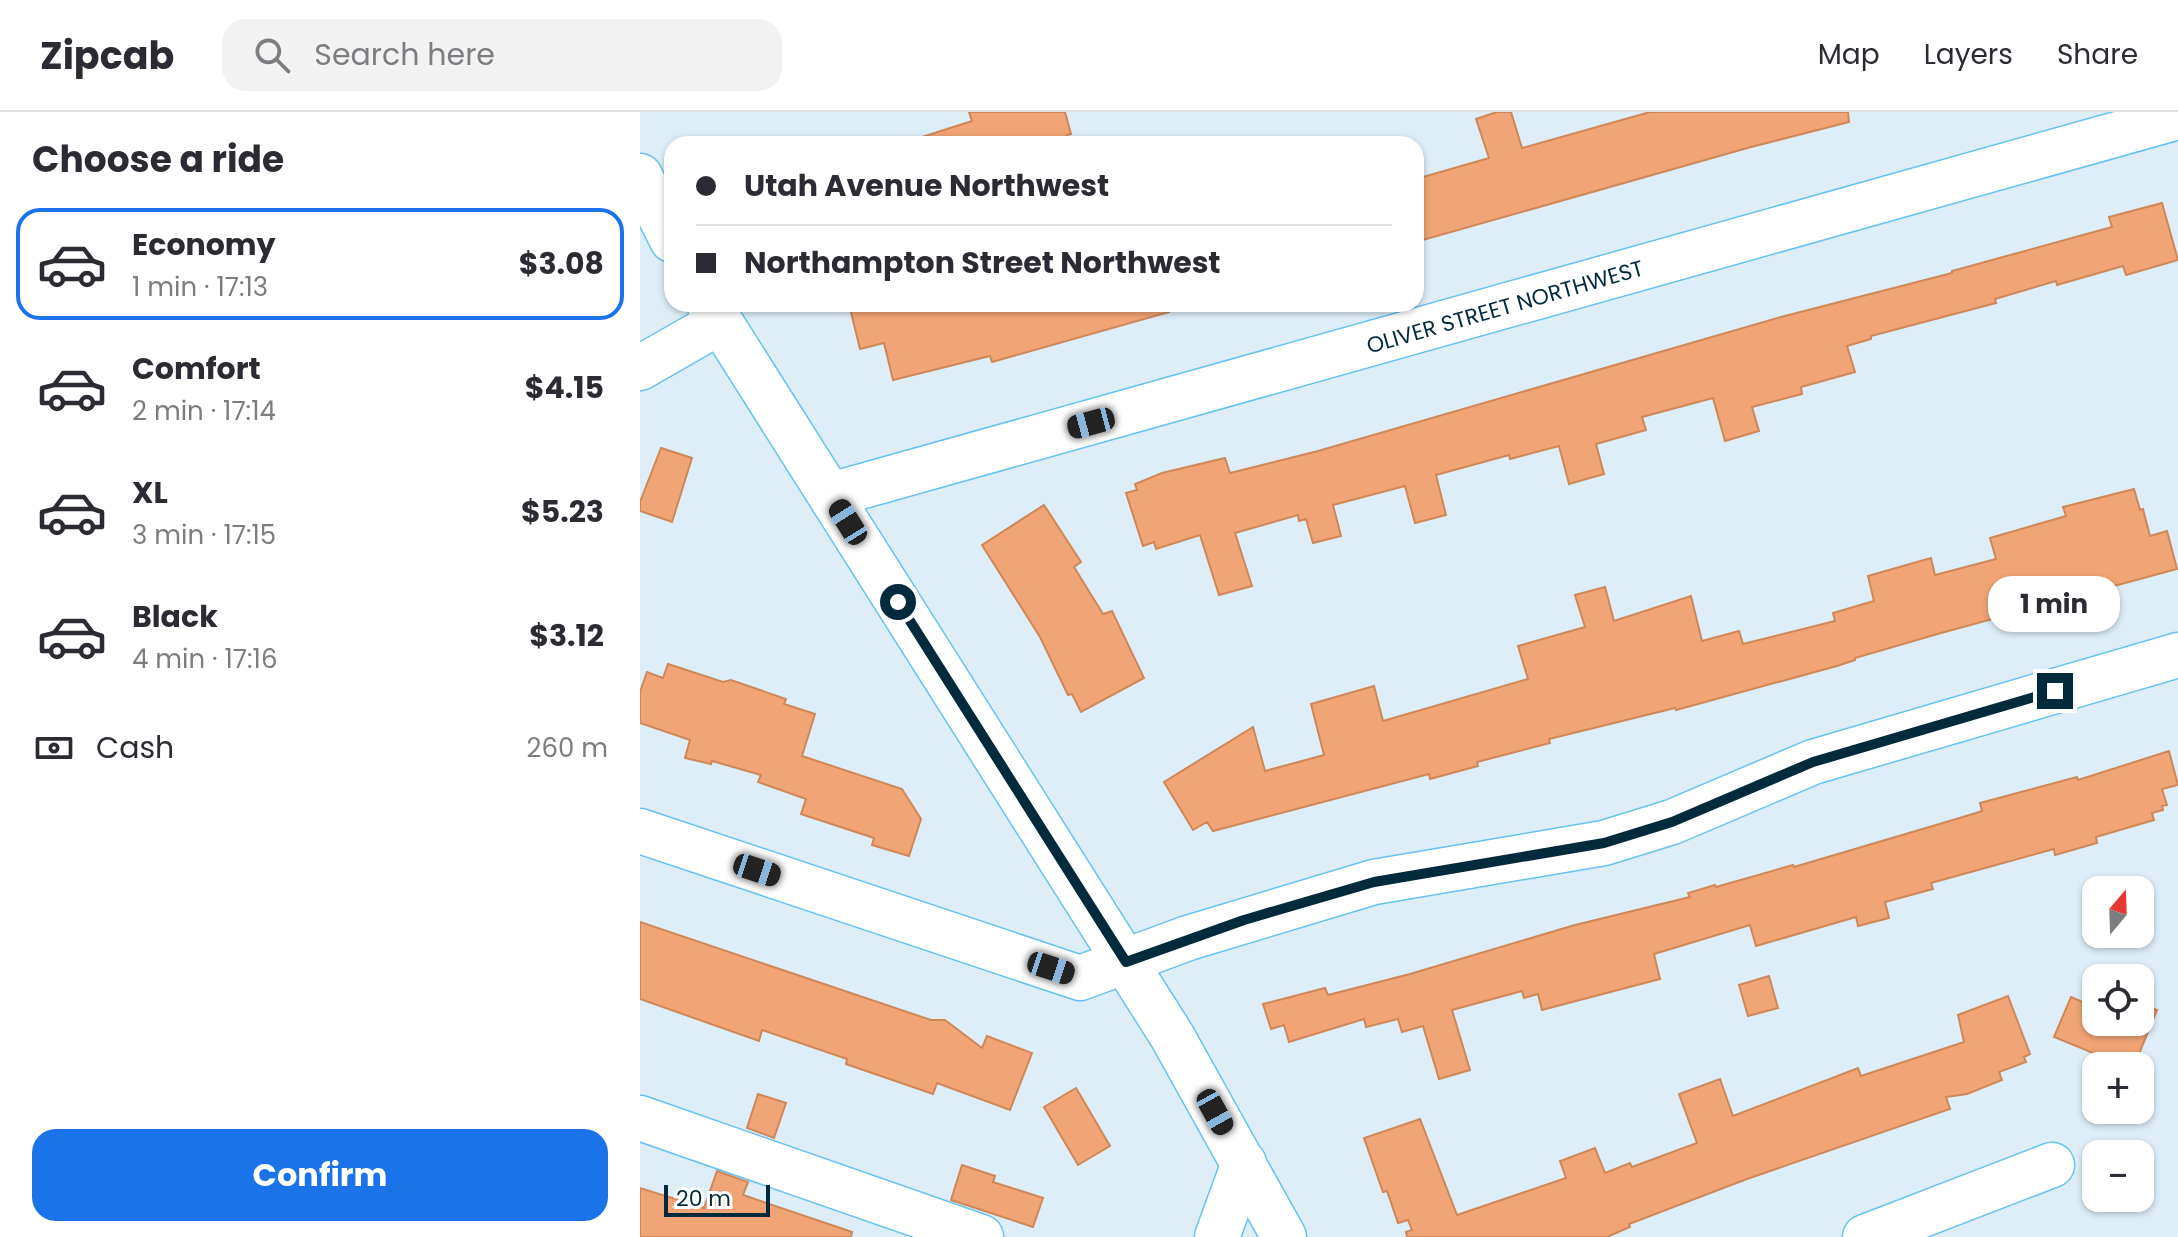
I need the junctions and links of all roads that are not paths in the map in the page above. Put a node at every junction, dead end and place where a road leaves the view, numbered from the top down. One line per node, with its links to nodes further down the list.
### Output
1 (2178, 117): 6 (street, OLIVER STREET NORTHWEST)
2 (640, 176): 3 (street)
3 (664, 224)
4 (714, 313): 5 (street); 6 (street)
5 (640, 368)
6 (831, 495): 9 (street)
7 (2178, 655): 9 (street)
8 (640, 831): 9 (street)
9 (1126, 962): 11 (street)
10 (640, 1118): 13 (street)
11 (1244, 1163): 14 (street); 15 (street)
12 (2052, 1165): 16 (street)
13 (981, 1237)
14 (1217, 1237)
15 (1284, 1237)
16 (1865, 1237)

